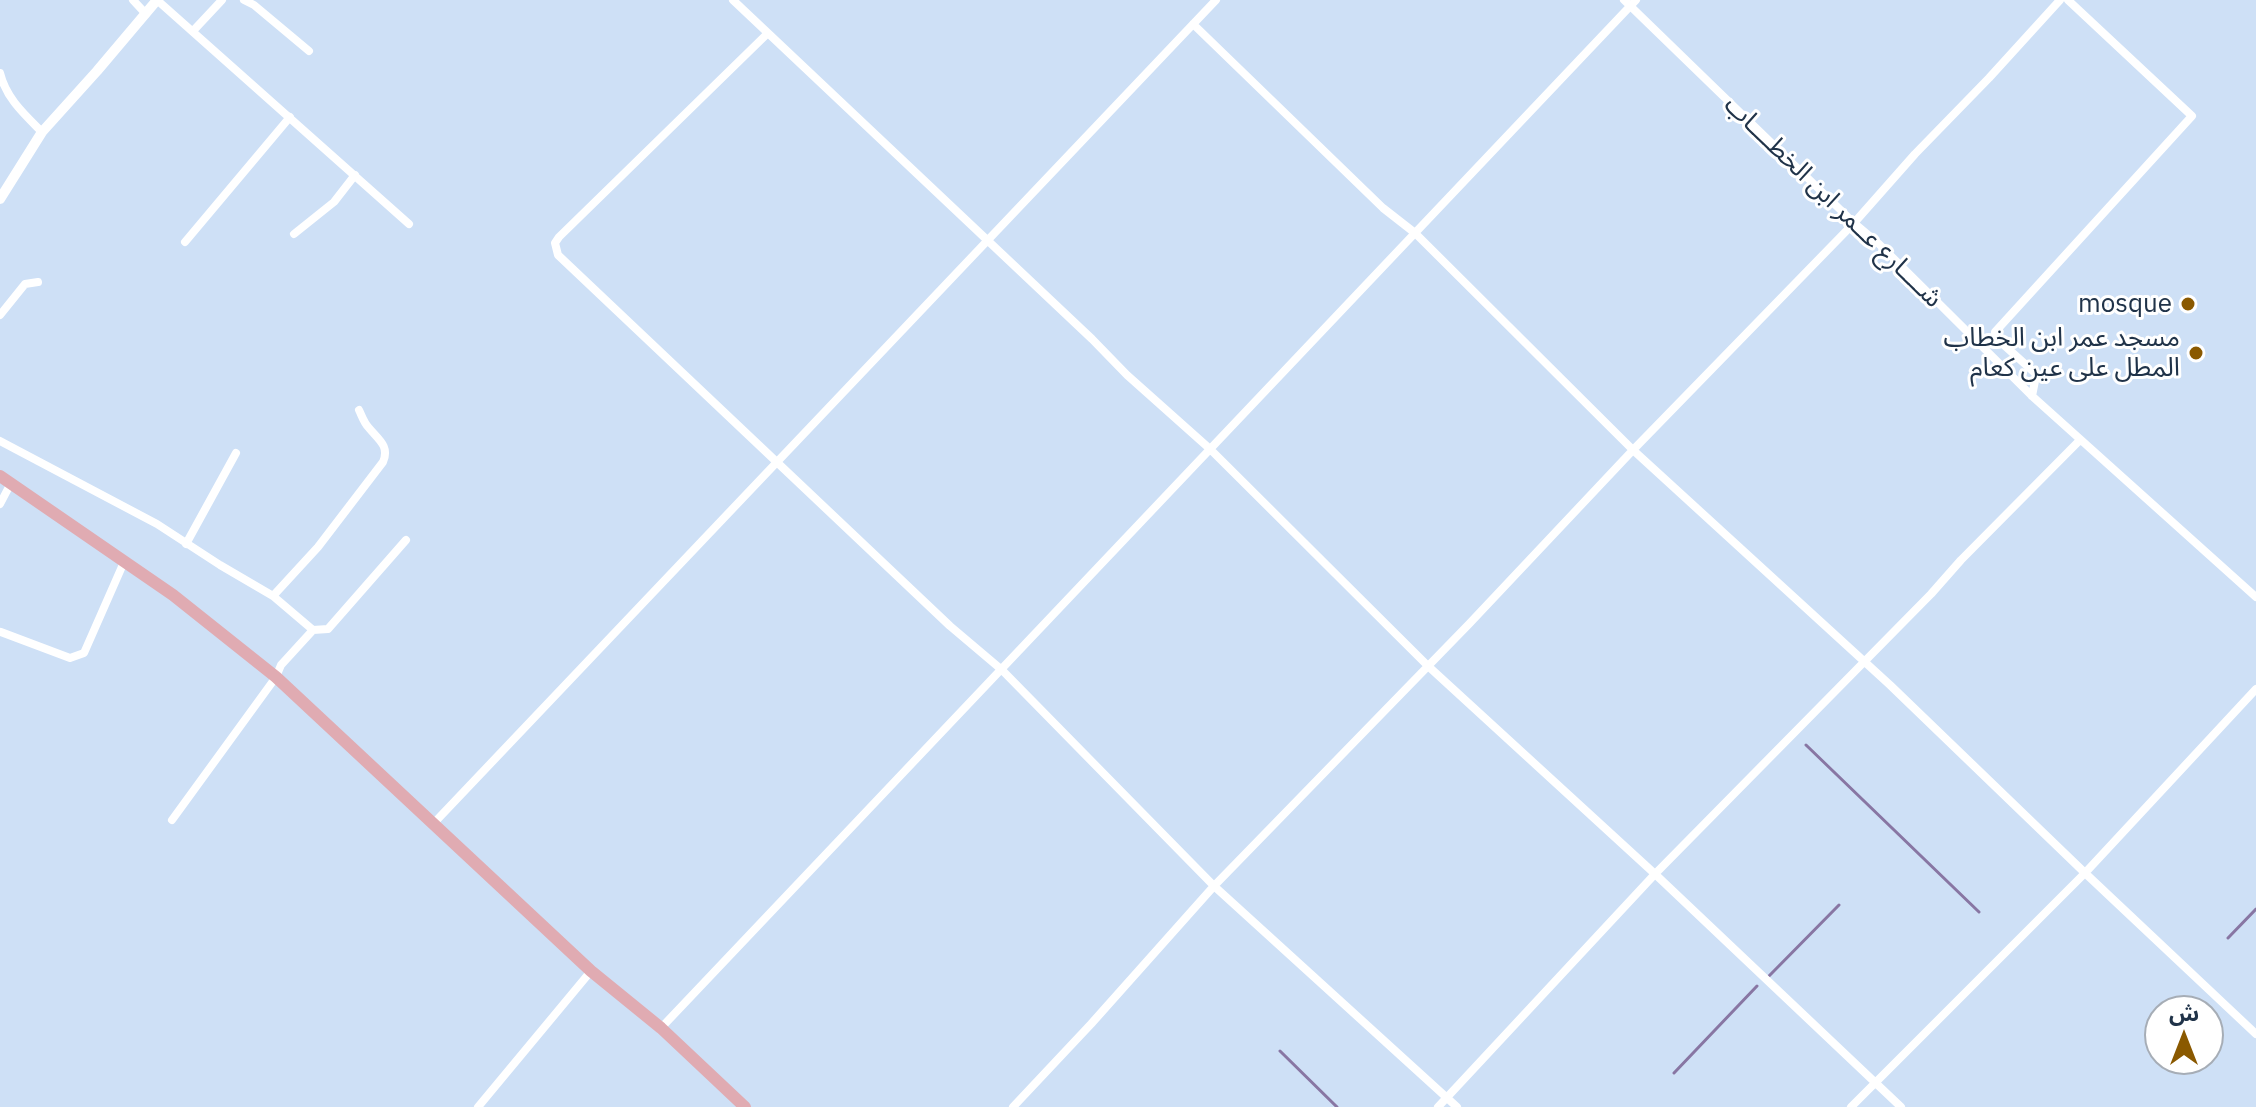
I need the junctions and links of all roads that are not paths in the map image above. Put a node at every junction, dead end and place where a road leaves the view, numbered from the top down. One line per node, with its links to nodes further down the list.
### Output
1 (133, 0): 10 (street)
2 (157, 0): 10 (street); 12 (street)
3 (222, 0): 12 (street)
4 (244, 0): 14 (street)
5 (733, 0): 13 (street)
6 (1216, 0): 11 (street)
7 (2060, 0): 20 (street)
8 (2068, 0): 28 (street)
9 (1630, 2): 20 (street, شــــارع عــمر ابن الخطــــاب); 22 (street)
10 (146, 14): 17 (street)
11 (1193, 24): 22 (street); 24 (street)
12 (193, 31): 16 (street)
13 (768, 33): 24 (street); 35 (street)
14 (309, 51)
15 (0, 73): 17 (street)
16 (290, 117): 18 (street); 25 (street)
17 (42, 132): 19 (street)
18 (355, 175): 21 (street); 23 (street)
19 (0, 199)
20 (1854, 223): 28 (street, شــــارع عــمر ابن الخطــــاب); 33 (street)
21 (409, 224)
22 (1415, 233): 32 (street); 33 (street)
23 (294, 234)
24 (987, 240): 32 (street); 35 (street)
25 (185, 242)
26 (38, 282): 27 (street)
27 (0, 315)
28 (2032, 396): 30 (street, شــــارع عــمر ابن الخطــــاب)
29 (359, 410): 41 (street)
30 (2080, 440): 42 (street, شــــارع عــمر ابن الخطــــاب); 45 (street)
31 (0, 441): 39 (street)
32 (1210, 449): 46 (street); 47 (street)
33 (1633, 450): 45 (street); 46 (street)
34 (236, 453): 39 (street)
35 (777, 463): 47 (street); 51 (street)
36 (5, 479): 37 (street); 40 (main road)
37 (0, 504)
38 (406, 540): 43 (street)
39 (186, 544): 41 (street)
40 (124, 562): 44 (street); 48 (main road)
41 (273, 596): 43 (street)
42 (2256, 597)
43 (313, 630): 48 (street)
44 (1, 632)
45 (1864, 662): 52 (street); 53 (street)
46 (1428, 666): 53 (street); 54 (street)
47 (1002, 670): 54 (street); 56 (street)
48 (276, 677): 50 (street); 51 (main road)
49 (2256, 689): 52 (street)
50 (172, 820)
51 (434, 823): 55 (main road)
52 (2085, 873): 57 (street); 58 (street)
53 (1655, 874): 58 (street); 59 (street)
54 (1214, 886): 59 (street); 62 (street)
55 (591, 971): 56 (main road); 60 (street)
56 (661, 1028): 61 (main road)
57 (2256, 1034)
58 (1877, 1083): 65 (street); 66 (street)
59 (1447, 1098): 63 (street); 64 (street)
60 (478, 1107)
61 (745, 1107)
62 (1013, 1107)
63 (1438, 1107)
64 (1457, 1107)
65 (1851, 1107)
66 (1901, 1107)

